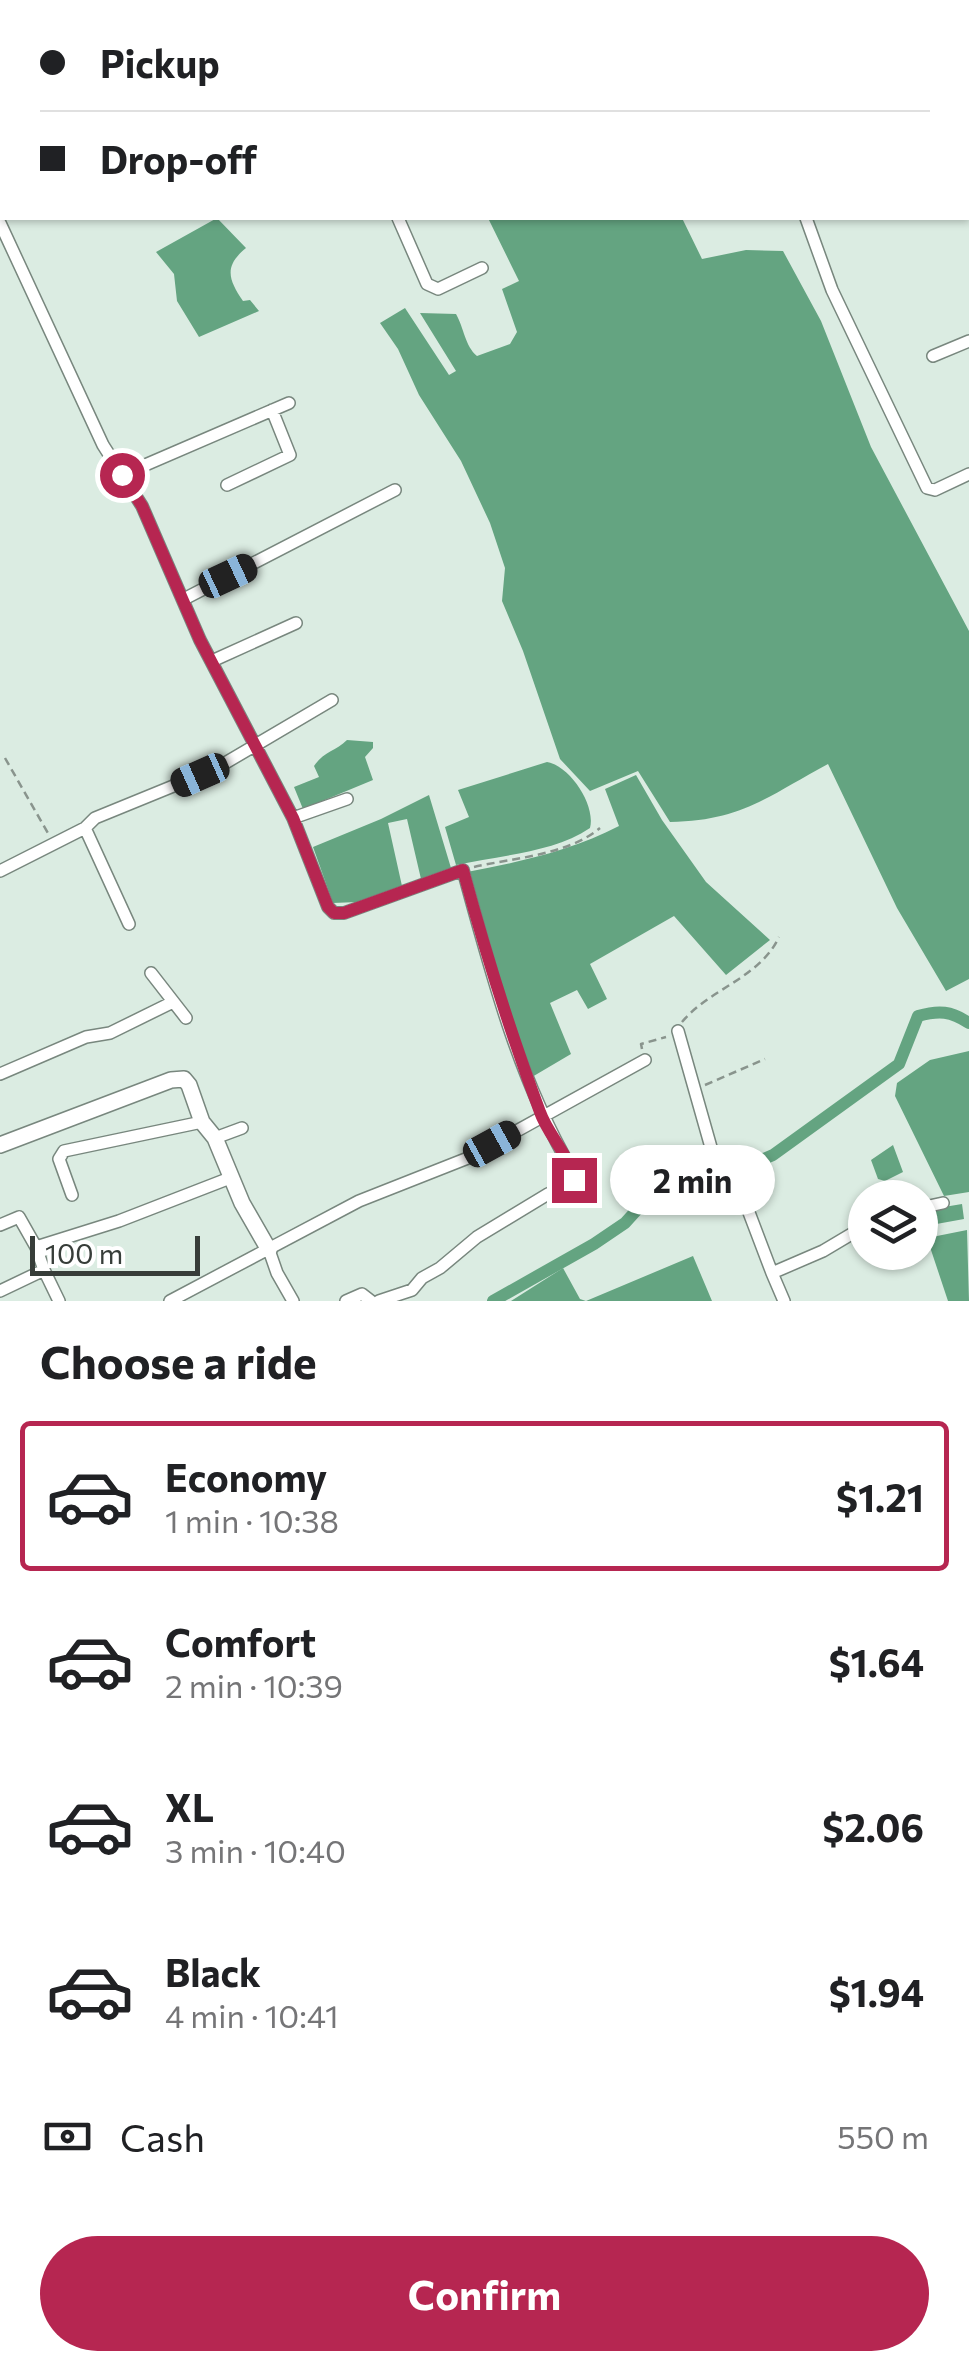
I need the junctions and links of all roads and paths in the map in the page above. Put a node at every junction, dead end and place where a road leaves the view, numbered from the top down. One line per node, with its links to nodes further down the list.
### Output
1 (399, 220): 4 (street)
2 (807, 220): 9 (street)
3 (0, 223): 10 (street)
4 (482, 268)
5 (969, 341): 6 (street)
6 (933, 356)
7 (289, 402): 8 (street)
8 (272, 410): 10 (street); 11 (street)
9 (969, 474)
10 (122, 475): 13 (street)
11 (227, 486)
12 (395, 490): 13 (street)
13 (184, 600): 15 (street)
14 (296, 623): 15 (street)
15 (212, 662): 17 (street)
16 (332, 700): 17 (street)
17 (255, 745): 20 (street); 21 (street)
18 (4, 758): 23 (path)
19 (347, 799): 20 (street)
20 (293, 818): 24 (street)
21 (84, 828): 23 (street); 26 (street)
22 (600, 828): 24 (path)
23 (55, 844): 25 (street)
24 (463, 870): 36 (street)
25 (0, 871)
26 (129, 924)
27 (779, 937): 31 (path)
28 (151, 973): 29 (street)
29 (173, 1002): 30 (street); 34 (street)
30 (186, 1018)
31 (678, 1031): 33 (path); 35 (street)
32 (765, 1059): 35 (path)
33 (644, 1060): 36 (street)
34 (0, 1074)
35 (694, 1090): 50 (street)
36 (542, 1117): 48 (street); 57 (street)
37 (202, 1122): 39 (street); 40 (street); 42 (street)
38 (242, 1128): 39 (street)
39 (215, 1138): 41 (street)
40 (0, 1145)
41 (230, 1178): 47 (street); 48 (street)
42 (72, 1196)
43 (944, 1203): 44 (street)
44 (938, 1204)
45 (0, 1225): 47 (street)
46 (848, 1236): 50 (street)
47 (36, 1247): 49 (street)
48 (270, 1250): 53 (street); 54 (street)
49 (44, 1270): 51 (street); 52 (street)
50 (772, 1273): 58 (street)
51 (0, 1291)
52 (59, 1301)
53 (170, 1301)
54 (293, 1301)
55 (346, 1301): 56 (street)
56 (371, 1301)
57 (379, 1301)
58 (784, 1301)

